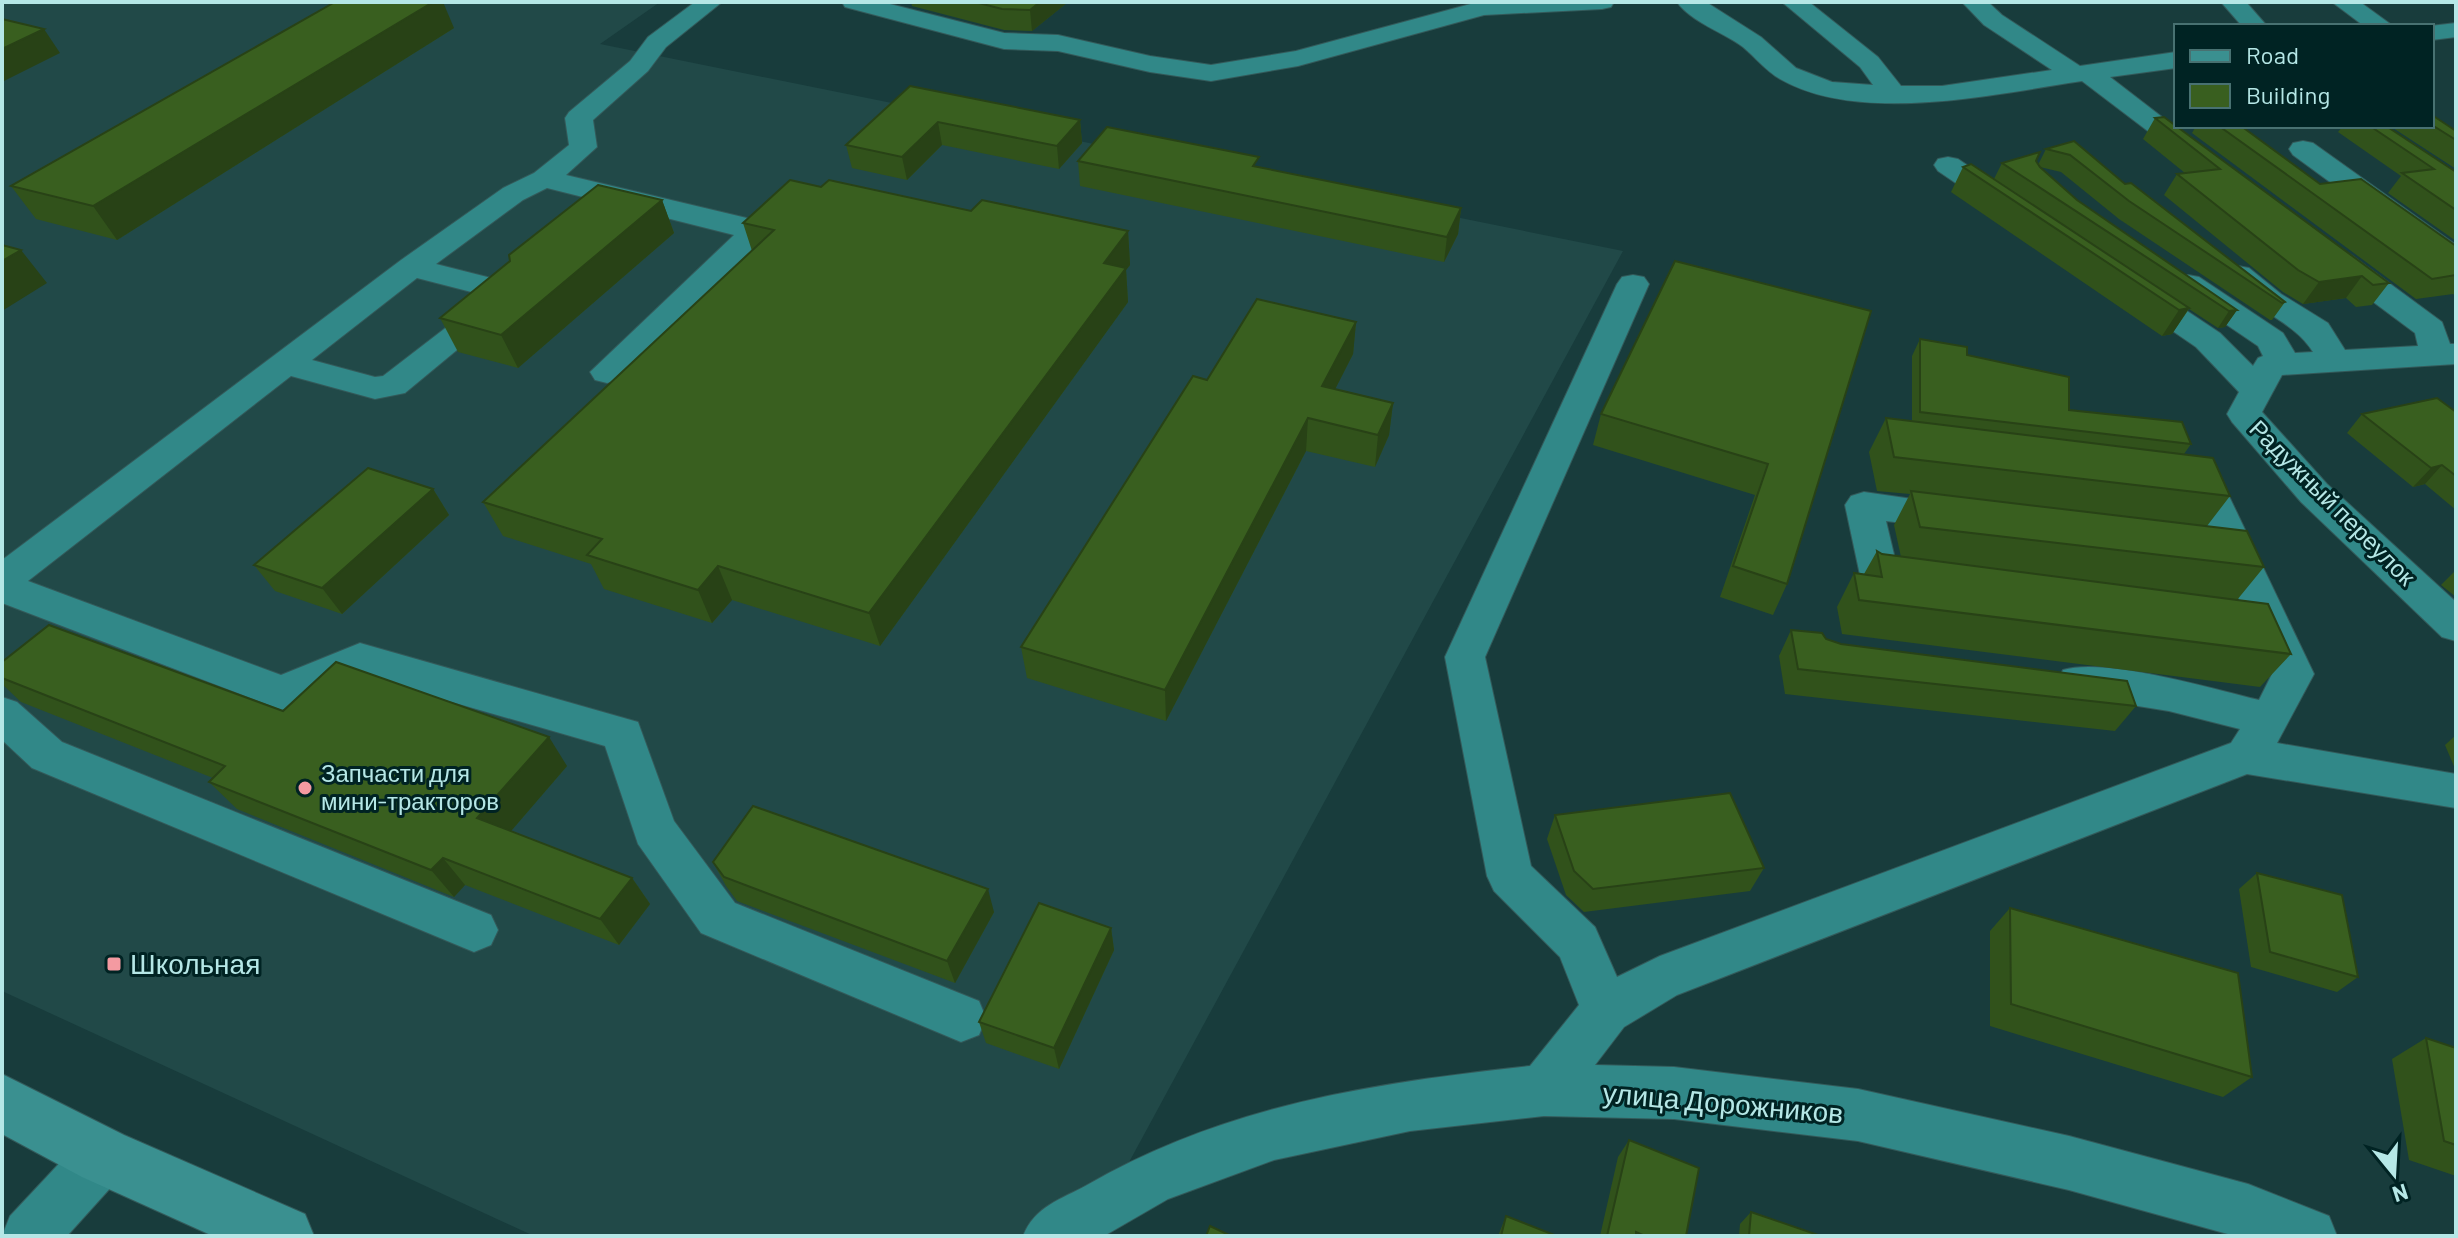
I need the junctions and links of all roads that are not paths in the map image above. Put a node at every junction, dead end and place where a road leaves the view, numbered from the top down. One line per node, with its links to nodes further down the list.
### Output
1 (710, 2): 19 (street)
2 (854, 2): 3 (street)
3 (1602, 2)
4 (1689, 2): 15 (street)
5 (1794, 2): 15 (street)
6 (1974, 2): 14 (street)
7 (2233, 2): 9 (street)
8 (2344, 2): 10 (street)
9 (2253, 24)
10 (2378, 24)
11 (2456, 30): 12 (street)
12 (2434, 33)
13 (2174, 60): 14 (street)
14 (2081, 74): 15 (street); 18 (street)
15 (1893, 94)
16 (2303, 149): 23 (street)
17 (1948, 165): 20 (street)
18 (2221, 173)
19 (544, 179): 24 (street); 32 (street)
20 (2026, 218)
21 (2322, 249): 28 (street)
22 (2213, 254): 29 (street)
23 (2456, 259)
24 (412, 267): 30 (street); 30 (street)
25 (2167, 270): 31 (street)
26 (2117, 279): 33 (street)
27 (1633, 284): 48 (street)
28 (2446, 354): 29 (street)
29 (2335, 361): 31 (street)
30 (285, 364): 39 (street)
31 (2284, 364): 33 (street, Радужный переулок)
32 (607, 372)
33 (2257, 391): 42 (street, Радужный переулок)
34 (2157, 473): 37 (street)
35 (1988, 520): 38 (street)
36 (2188, 544): 37 (street)
37 (2235, 550): 41 (street)
38 (1942, 583)
39 (2, 584): 49 (street)
40 (2222, 617): 41 (street)
41 (2269, 623): 45 (street)
42 (2456, 626)
43 (2045, 678): 45 (street)
44 (2, 714): 47 (street)
45 (2258, 738): 46 (street); 48 (street)
46 (2452, 791)
47 (474, 930)
48 (1606, 1010): 50 (street)
49 (961, 1018)
50 (1544, 1090): 55 (street, улица Дорожников); 56 (street, улица Дорожников)
51 (2, 1103): 52 (main road)
52 (103, 1156): 53 (street); 54 (main road)
53 (30, 1236)
54 (283, 1236)
55 (1051, 1236)
56 (2309, 1236)

